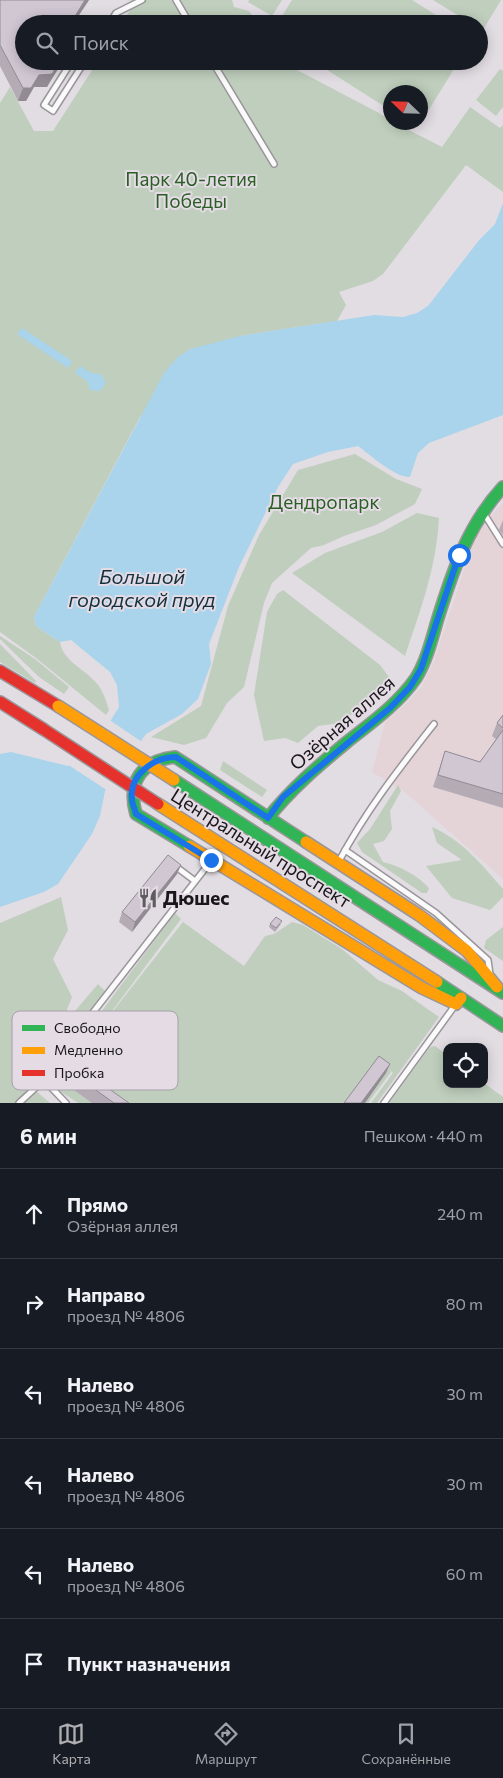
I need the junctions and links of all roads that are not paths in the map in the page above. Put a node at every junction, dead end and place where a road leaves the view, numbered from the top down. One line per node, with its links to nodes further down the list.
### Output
1 (142, 0): 3 (lane)
2 (176, 0): 4 (lane)
3 (115, 15)
4 (185, 15)
5 (66, 70): 6 (lane)
6 (79, 70)
7 (217, 70): 8 (lane)
8 (274, 164)
9 (503, 488): 10 (street, Озёрная аллея)
10 (482, 512): 11 (lane); 15 (street, Озёрная аллея)
11 (503, 544)
12 (0, 671): 22 (street, Центральный проспект, bridge)
13 (0, 702): 23 (street, Центральный проспект, bridge)
14 (434, 724): 16 (lane)
15 (268, 818): 17 (street); 18 (street)
16 (345, 850): 18 (lane); 21 (lane)
17 (211, 860): 20 (lane); 23 (street)
18 (339, 862): 21 (street)
19 (179, 869): 20 (lane)
20 (195, 881): 24 (lane)
21 (491, 980): 22 (street)
22 (503, 993)
23 (458, 1001): 25 (street, Центральный проспект); 30 (lane)
24 (94, 1011)
25 (503, 1026)
26 (33, 1090): 28 (lane)
27 (54, 1090): 29 (lane)
28 (19, 1103)
29 (66, 1103)
30 (384, 1103)

